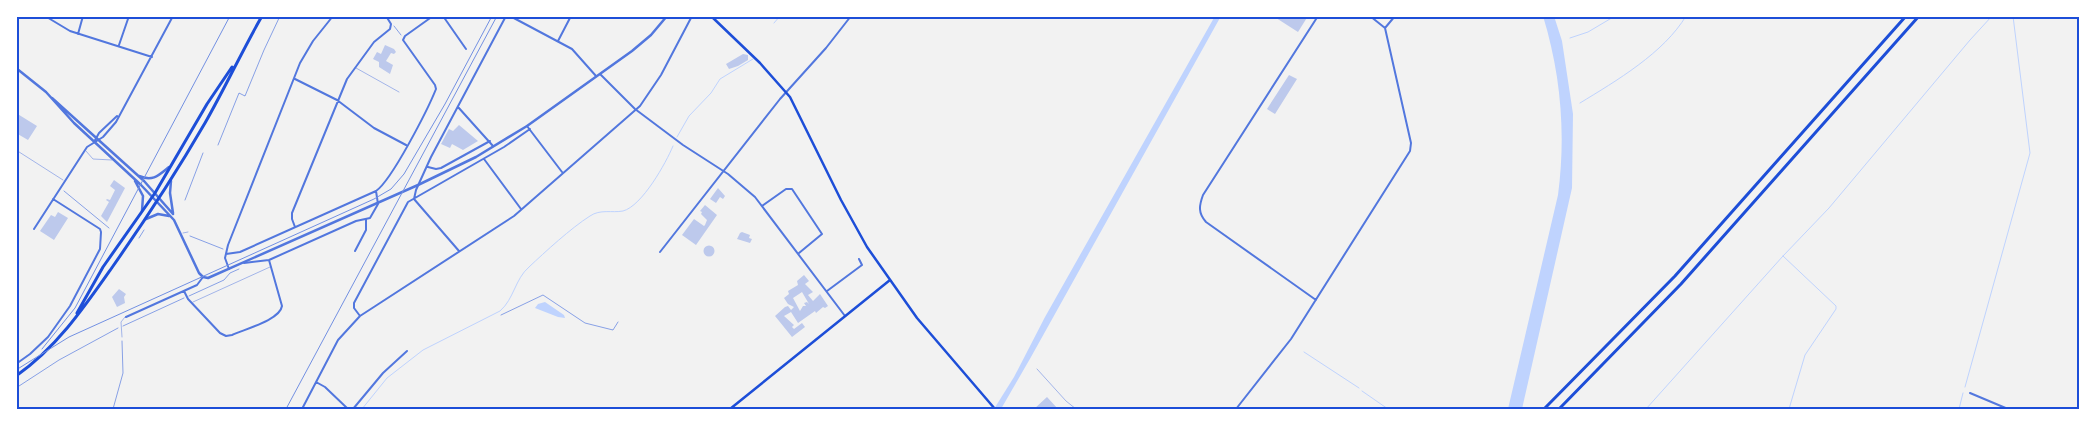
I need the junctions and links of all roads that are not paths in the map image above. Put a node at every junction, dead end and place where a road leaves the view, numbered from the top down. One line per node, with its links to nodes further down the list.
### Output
1 (45, 16): 23 (street)
2 (83, 16): 23 (street)
3 (128, 16): 25 (street)
4 (173, 16): 27 (street)
5 (262, 16): 28 (main road)
6 (333, 16): 33 (street)
7 (386, 16): 29 (street)
8 (433, 16): 47 (street)
9 (443, 16): 26 (street)
10 (506, 16): 38 (street)
11 (510, 16): 24 (street)
12 (571, 16): 24 (street)
13 (667, 16): 31 (street)
14 (692, 16): 39 (street)
15 (711, 16): 36 (main road)
16 (851, 16): 36 (street)
17 (1318, 16): 93 (street)
18 (1370, 16): 22 (street)
19 (1395, 16): 22 (street)
20 (1906, 16): 113 (main road)
21 (1919, 16): 114 (main road)
22 (1385, 28): 93 (street)
23 (78, 34): 25 (street)
24 (558, 41): 32 (street)
25 (119, 46): 27 (street)
26 (466, 49)
27 (152, 56): 40 (street)
28 (236, 63): 53 (main road); 60 (main road)
29 (354, 67): 35 (lane); 37 (street)
30 (16, 68): 34 (street)
31 (600, 73): 32 (street); 39 (street)
32 (596, 76): 41 (street)
33 (294, 79): 37 (street); 81 (street)
34 (46, 92): 43 (street); 46 (street)
35 (399, 92)
36 (787, 92): 55 (street); 90 (main road)
37 (337, 100): 47 (street); 75 (street)
38 (458, 108): 45 (street); 54 (street)
39 (635, 109): 55 (street); 56 (street)
40 (118, 116): 43 (street); 44 (street)
41 (527, 126): 42 (street); 48 (street)
42 (530, 129): 51 (street); 56 (street)
43 (96, 137): 44 (street); 46 (street)
44 (99, 140): 46 (street); 57 (street)
45 (490, 141): 48 (street); 54 (street)
46 (94, 142): 49 (street); 52 (street)
47 (406, 145): 61 (street)
48 (493, 146): 86 (street)
49 (87, 147): 52 (lane); 59 (street)
50 (16, 150): 59 (lane)
51 (484, 159): 65 (street); 68 (street)
52 (114, 161): 58 (street)
53 (171, 166): 57 (street); 62 (main road)
54 (428, 167): 65 (street)
55 (723, 171): 67 (street); 82 (street)
56 (562, 172): 68 (street)
57 (135, 173): 62 (street)
58 (135, 180): 62 (street); 69 (street)
59 (65, 181): 64 (street)
60 (171, 181): 63 (main road); 70 (street)
61 (376, 191): 74 (street); 75 (street)
62 (154, 195): 63 (street); 66 (street); 69 (main road)
63 (160, 198): 66 (main road); 70 (street)
64 (54, 199): 76 (street); 101 (street)
65 (414, 199): 80 (street); 95 (street)
66 (157, 202): 71 (street); 72 (main road)
67 (762, 206): 83 (street); 83 (street)
68 (521, 209): 80 (street)
69 (142, 211): 98 (main road)
70 (174, 214): 73 (street)
71 (170, 216): 72 (street); 73 (street)
72 (145, 220): 98 (main road)
73 (174, 220): 78 (street)
74 (366, 220): 79 (street); 85 (street)
75 (296, 228): 81 (street)
76 (34, 229)
77 (188, 232): 78 (lane)
78 (182, 234): 89 (street)
79 (355, 251)
80 (459, 251): 95 (street)
81 (226, 252): 88 (street)
82 (660, 252)
83 (798, 253): 92 (street)
84 (859, 259): 92 (street)
85 (270, 260): 86 (street); 87 (street)
86 (244, 263): 88 (street)
87 (272, 266): 94 (lane); 94 (street)
88 (229, 270): 89 (street)
89 (203, 277): 91 (street)
90 (890, 280): 96 (main road); 110 (main road)
91 (184, 290): 94 (street); 97 (street)
92 (827, 291): 96 (street)
93 (1316, 300): 112 (street)
94 (191, 302)
95 (360, 316): 104 (street)
96 (844, 316): 109 (main road)
97 (126, 317): 99 (lane)
98 (74, 318): 103 (main road)
99 (122, 337)
100 (407, 351): 108 (street)
101 (16, 364)
102 (1037, 369): 111 (lane)
103 (16, 376)
104 (316, 382): 106 (street); 107 (street)
105 (1970, 393): 115 (street)
106 (302, 409)
107 (348, 409)
108 (353, 409)
109 (730, 409)
110 (995, 409)
111 (1076, 409)
112 (1236, 409)
113 (1544, 409)
114 (1559, 409)
115 (2008, 409)

